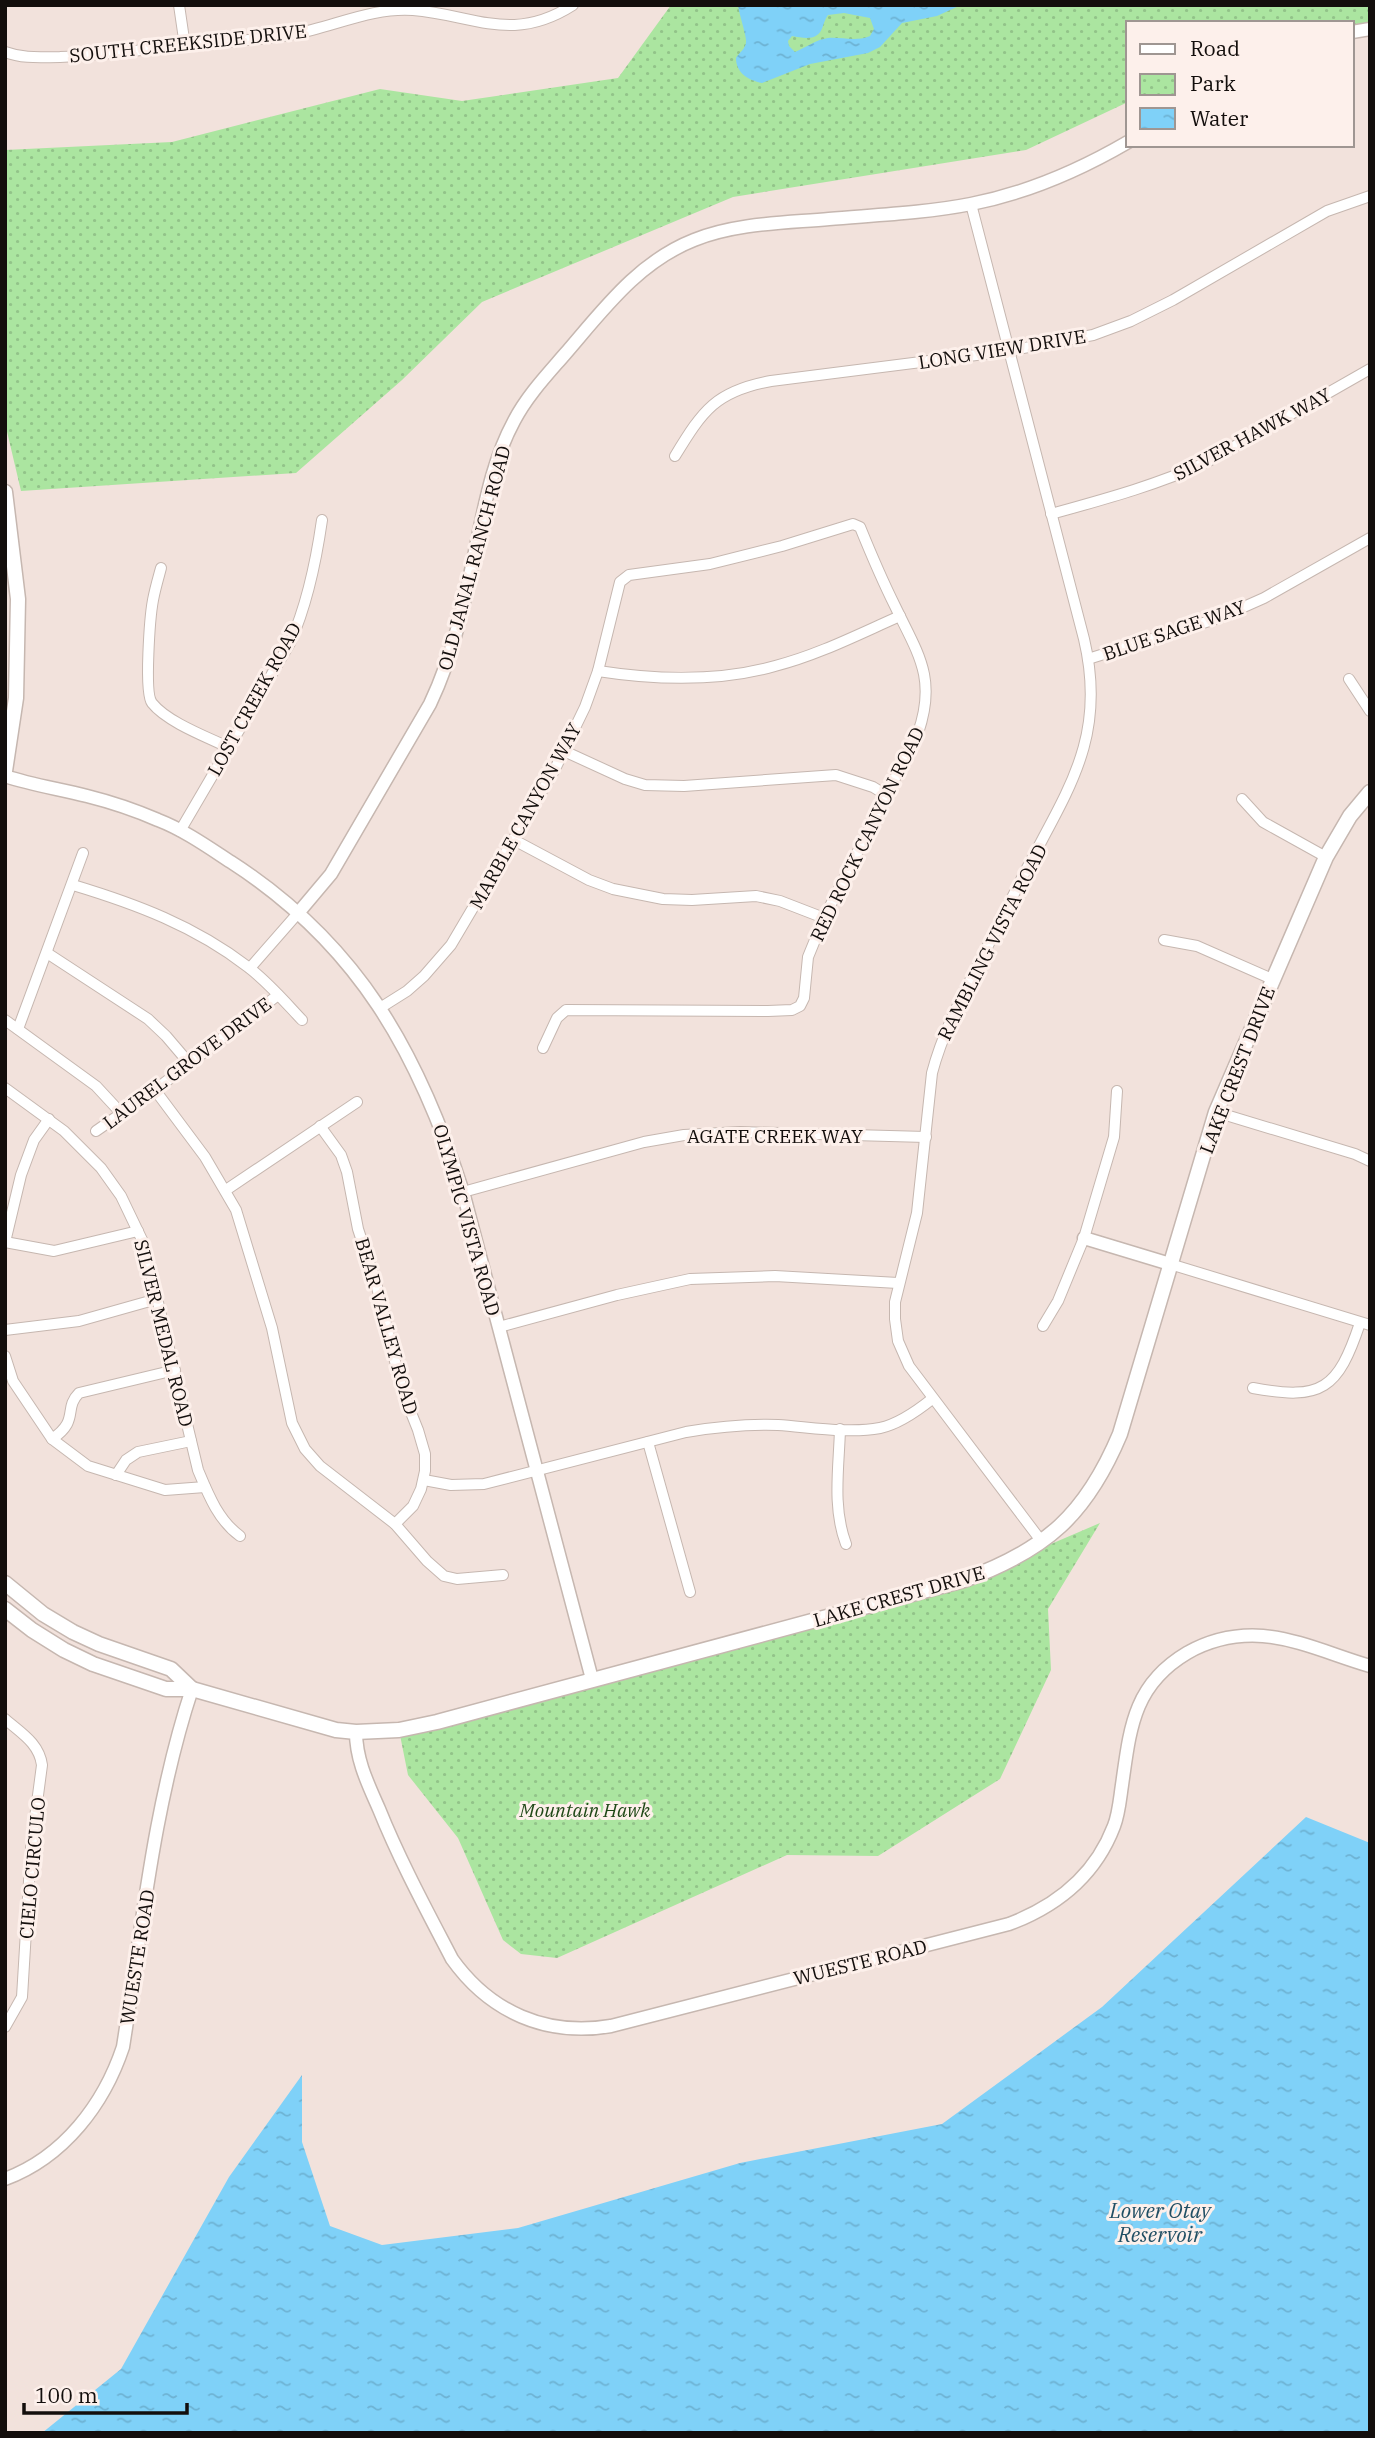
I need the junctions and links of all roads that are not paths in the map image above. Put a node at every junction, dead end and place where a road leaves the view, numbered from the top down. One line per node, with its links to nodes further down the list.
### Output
1 (179, 5): 3 (street)
2 (573, 5): 3 (street, SOUTH CREEKSIDE DRIVE)
3 (184, 46): 4 (street, SOUTH CREEKSIDE DRIVE)
4 (5, 52)
5 (1126, 143): 7 (street, OLD JANAL RANCH ROAD)
6 (1370, 196): 8 (street, LONG VIEW DRIVE)
7 (971, 204): 8 (street); 33 (street, OLD JANAL RANCH ROAD)
8 (1008, 351): 10 (street, LONG VIEW DRIVE); 12 (street)
9 (1370, 369): 12 (street, SILVER HAWK WAY)
10 (675, 456)
11 (5, 492): 24 (main road)
12 (1051, 514): 18 (street, RAMBLING VISTA ROAD)
13 (322, 520): 22 (street, LOST CREEK ROAD)
14 (853, 524): 17 (street, RED ROCK CANYON ROAD); 19 (street, MARBLE CANYON WAY)
15 (1370, 538): 18 (street, BLUE SAGE WAY)
16 (161, 568): 22 (street)
17 (900, 616): 19 (street); 26 (street, RED ROCK CANYON ROAD)
18 (1088, 659): 55 (street, RAMBLING VISTA ROAD)
19 (598, 671): 23 (street, MARBLE CANYON WAY)
20 (1349, 679): 21 (street)
21 (1370, 711)
22 (228, 747): 28 (street, LOST CREEK ROAD)
23 (564, 751): 26 (street); 29 (street, MARBLE CANYON WAY)
24 (5, 773): 28 (street, OLYMPIC VISTA ROAD)
25 (1370, 792): 31 (main road, LAKE CREST DRIVE)
26 (886, 795): 34 (street, RED ROCK CANYON ROAD)
27 (1242, 799): 31 (street)
28 (180, 831): 33 (street, OLYMPIC VISTA ROAD)
29 (514, 840): 34 (street); 40 (street, MARBLE CANYON WAY)
30 (83, 853): 32 (street)
31 (1326, 857): 38 (main road, LAKE CREST DRIVE)
32 (73, 885): 36 (street); 37 (street)
33 (299, 912): 37 (street, OLD JANAL RANCH ROAD); 40 (street, OLYMPIC VISTA ROAD)
34 (824, 918): 44 (street, RED ROCK CANYON ROAD)
35 (1164, 940): 38 (street)
36 (47, 953): 43 (street); 45 (street)
37 (250, 968): 39 (street)
38 (1272, 979): 51 (main road, LAKE CREST DRIVE)
39 (278, 995): 42 (street); 45 (street, LAUREL GROVE DRIVE)
40 (380, 1008): 58 (street, OLYMPIC VISTA ROAD)
41 (5, 1020): 43 (street)
42 (302, 1020)
43 (18, 1029): 50 (street)
44 (542, 1048)
45 (189, 1063): 47 (street, LAUREL GROVE DRIVE)
46 (5, 1088): 52 (street, SILVER MEDAL ROAD)
47 (155, 1090): 50 (street, LAUREL GROVE DRIVE); 57 (street)
48 (1117, 1091): 60 (street)
49 (357, 1102): 53 (street)
50 (121, 1112): 54 (street, LAUREL GROVE DRIVE)
51 (1216, 1112): 56 (street); 62 (main road, LAKE CREST DRIVE)
52 (49, 1119): 59 (street, SILVER MEDAL ROAD); 61 (street)
53 (320, 1126): 57 (street); 80 (street, BEAR VALLEY ROAD)
54 (96, 1131)
55 (926, 1137): 58 (street, AGATE CREEK WAY); 63 (street, RAMBLING VISTA ROAD)
56 (1370, 1161)
57 (226, 1190): 82 (street)
58 (463, 1192): 67 (street, OLYMPIC VISTA ROAD)
59 (138, 1231): 61 (street); 64 (street, SILVER MEDAL ROAD)
60 (1084, 1238): 62 (street); 66 (street)
61 (5, 1242)
62 (1170, 1264): 65 (street); 84 (main road, LAKE CREST DRIVE)
63 (898, 1283): 67 (street); 73 (street, RAMBLING VISTA ROAD)
64 (157, 1299): 68 (street); 70 (street, SILVER MEDAL ROAD)
65 (1365, 1324): 72 (street)
66 (1042, 1326)
67 (499, 1327): 78 (street, OLYMPIC VISTA ROAD)
68 (5, 1330)
69 (5, 1356): 71 (street)
70 (174, 1370): 75 (street); 76 (street, SILVER MEDAL ROAD)
71 (8, 1374): 75 (street)
72 (1253, 1388)
73 (932, 1399): 74 (street); 84 (street, RAMBLING VISTA ROAD)
74 (840, 1429): 77 (street); 85 (street)
75 (52, 1439): 79 (street)
76 (191, 1441): 79 (street); 81 (street, SILVER MEDAL ROAD)
77 (648, 1442): 78 (street); 88 (street)
78 (538, 1471): 80 (street); 91 (street, OLYMPIC VISTA ROAD)
79 (116, 1475): 81 (street)
80 (424, 1480): 82 (street, BEAR VALLEY ROAD)
81 (205, 1487): 83 (street, SILVER MEDAL ROAD)
82 (395, 1524): 86 (street)
83 (240, 1536)
84 (1042, 1542): 91 (main road, LAKE CREST DRIVE)
85 (846, 1544)
86 (503, 1575)
87 (5, 1583): 92 (main road, LAKE CREST DRIVE)
88 (690, 1592)
89 (5, 1609): 92 (main road, LAKE CREST DRIVE)
90 (1370, 1667): 94 (street, WUESTE ROAD)
91 (592, 1679): 94 (main road, LAKE CREST DRIVE)
92 (192, 1689): 94 (main road, LAKE CREST DRIVE); 96 (street, WUESTE ROAD)
93 (5, 1719): 95 (street, CIELO CIRCULO)
94 (356, 1732)
95 (5, 2028)
96 (5, 2179)

